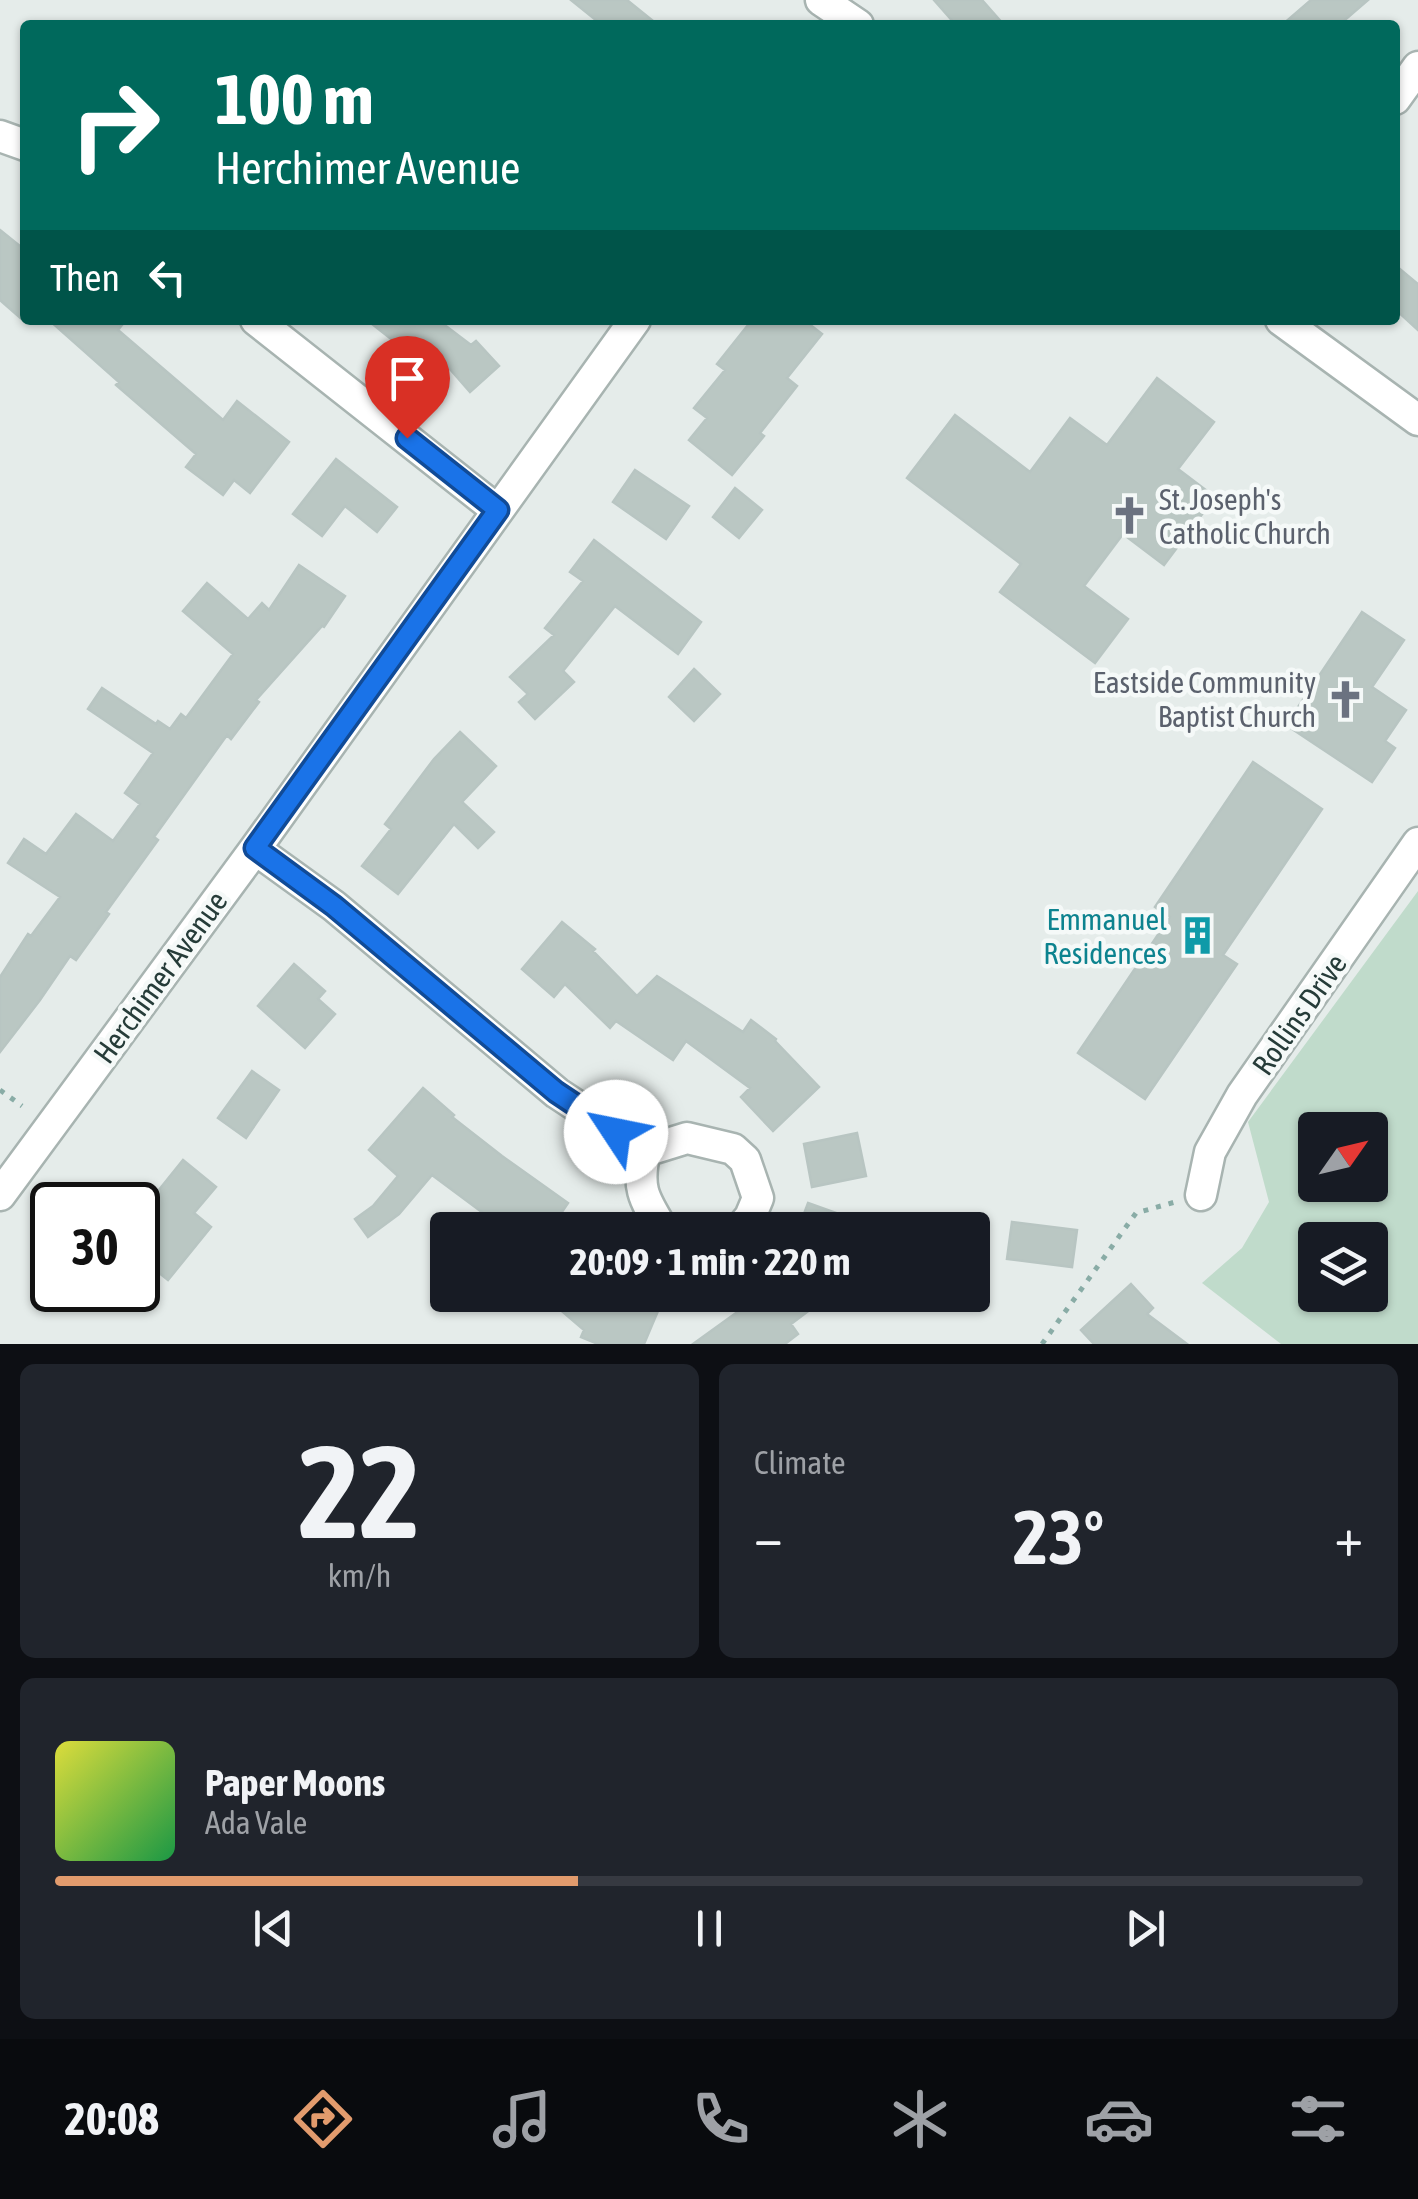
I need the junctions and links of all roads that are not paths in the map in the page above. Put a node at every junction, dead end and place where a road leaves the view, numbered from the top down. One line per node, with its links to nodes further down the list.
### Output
1 (820, 0): 2 (street)
2 (856, 18)
3 (1418, 67): 4 (street)
4 (1400, 92)
5 (262, 325): 9 (street)
6 (631, 325): 9 (street, Herchimer Avenue)
7 (1288, 325): 8 (street)
8 (1418, 420)
9 (498, 510): 11 (street, Herchimer Avenue)
10 (1418, 843): 14 (street, Rollins Drive)
11 (255, 848): 12 (street); 13 (street, Herchimer Avenue)
12 (645, 1152): 15 (street); 16 (street)
13 (0, 1194)
14 (1201, 1194)
15 (652, 1212)
16 (752, 1212)

